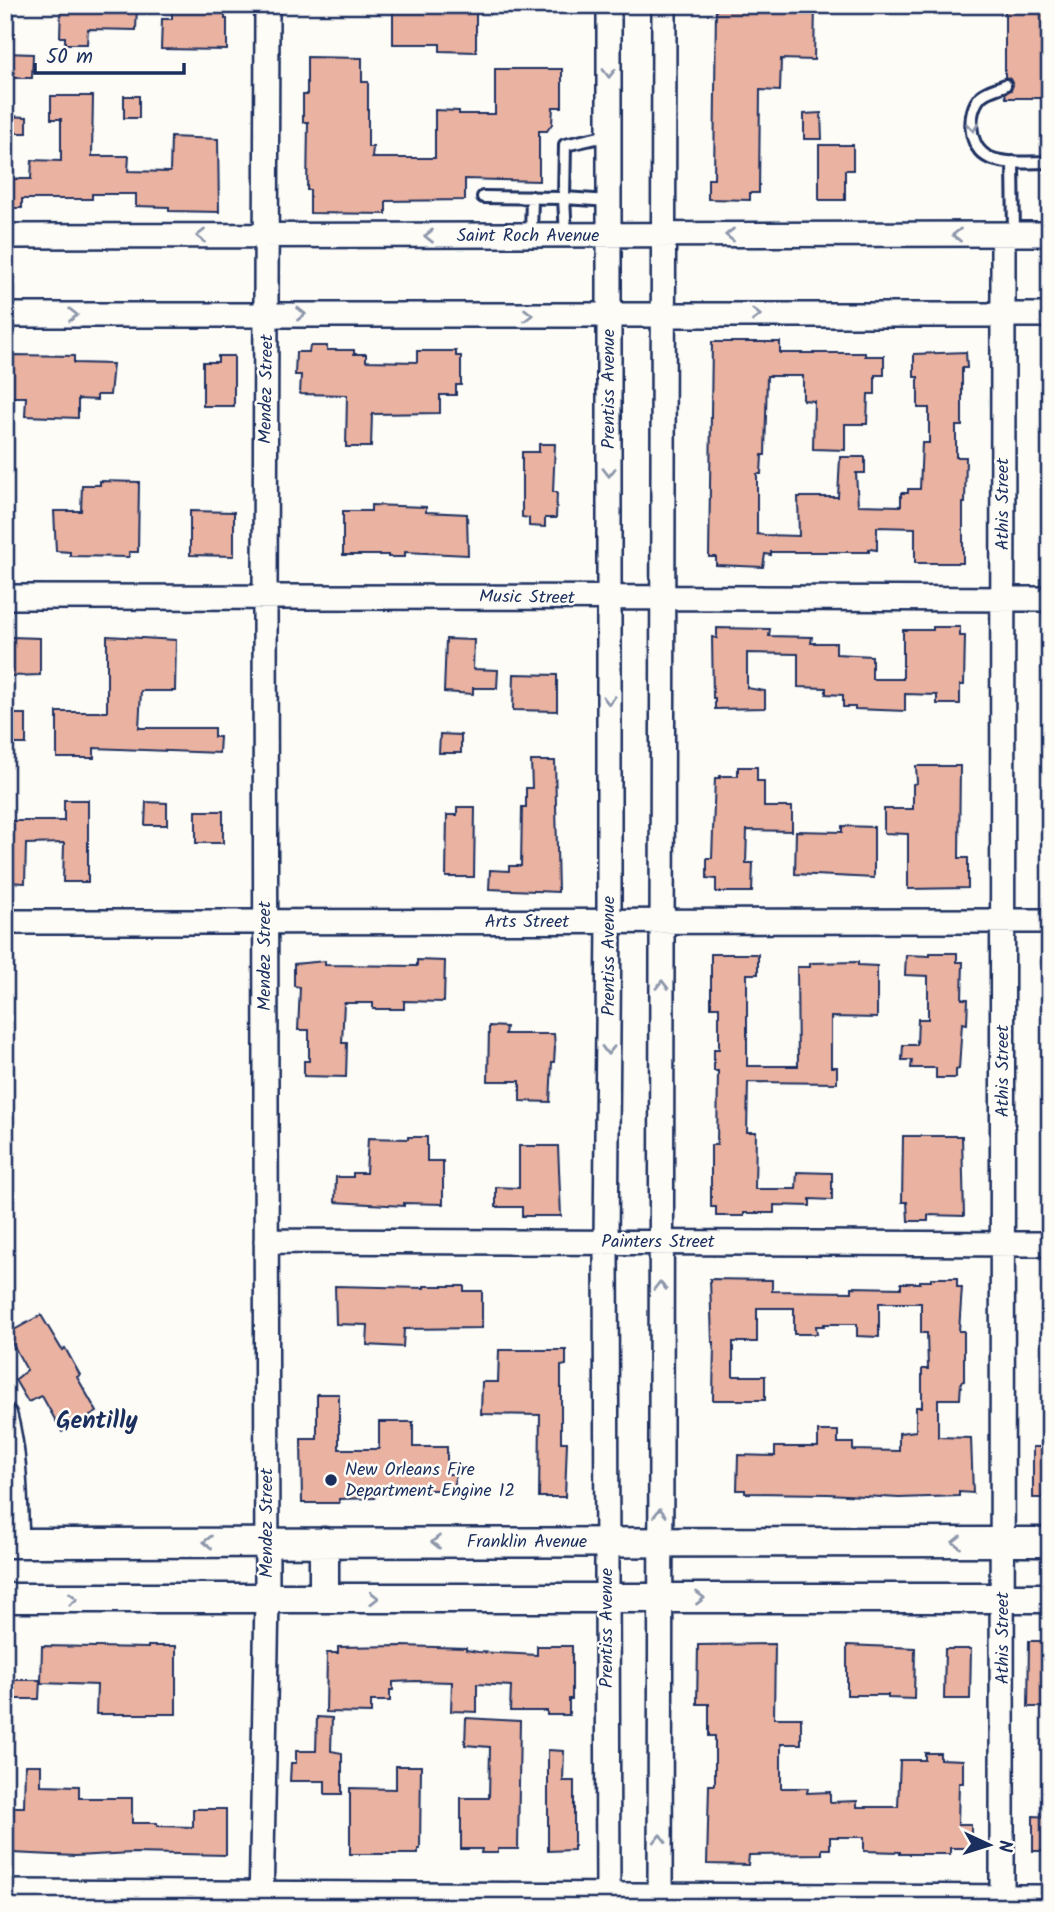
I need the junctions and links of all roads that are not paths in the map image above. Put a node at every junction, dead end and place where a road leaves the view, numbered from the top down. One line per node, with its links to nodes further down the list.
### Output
1 (267, 5): 16 (street, Mendez Street)
2 (609, 5): 5 (street, Prentiss Avenue, one-way to 5)
3 (664, 5): 13 (street)
4 (1005, 85): 6 (lane, one-way to 6)
5 (609, 135): 10 (lane); 11 (street, Prentiss Avenue)
6 (1013, 162): 7 (lane); 14 (lane)
7 (1050, 162)
8 (482, 197): 9 (lane)
9 (532, 197): 10 (lane); 17 (lane)
10 (564, 198): 11 (lane); 18 (lane)
11 (610, 201): 19 (street, Prentiss Avenue)
12 (1050, 234): 14 (street, Saint Roch Avenue)
13 (664, 235): 14 (street, Saint Roch Avenue, one-way to 13); 19 (street, Saint Roch Avenue); 25 (street)
14 (1009, 235): 23 (street, Athis Street)
15 (5, 236): 16 (street, Saint Roch Avenue, one-way to 15)
16 (267, 236): 17 (street, Saint Roch Avenue, one-way to 16); 20 (street, Mendez Street)
17 (531, 236): 18 (street, Saint Roch Avenue)
18 (566, 236): 19 (street, Saint Roch Avenue)
19 (609, 236): 22 (street, Prentiss Avenue)
20 (268, 313): 21 (street, one-way to 20); 22 (street, one-way to 22); 26 (street, Mendez Street)
21 (5, 315)
22 (609, 315): 25 (street); 28 (street, Prentiss Avenue, one-way to 28)
23 (1003, 315): 24 (street); 25 (street, one-way to 23); 30 (street, Athis Street)
24 (1050, 315)
25 (664, 316): 29 (street)
26 (265, 595): 27 (street, Music Street); 28 (street, Music Street); 33 (street, Mendez Street)
27 (5, 597)
28 (609, 599): 29 (street, Music Street); 34 (street, Prentiss Avenue, one-way to 34)
29 (663, 599): 30 (street, Music Street); 35 (street)
30 (1003, 599): 31 (street, Music Street); 36 (street, Athis Street)
31 (1050, 599)
32 (5, 922): 33 (street, Arts Street)
33 (265, 922): 34 (street, Arts Street); 38 (street, Mendez Street)
34 (609, 922): 35 (street, Arts Street); 39 (street, Prentiss Avenue, one-way to 39)
35 (663, 922): 36 (street, Arts Street); 40 (street, one-way to 35)
36 (1003, 922): 37 (street, Arts Street); 41 (street, Athis Street)
37 (1050, 922)
38 (266, 1241): 39 (street, Painters Street); 45 (street, Mendez Street)
39 (606, 1242): 40 (street, Painters Street); 47 (street, Prentiss Avenue)
40 (660, 1242): 41 (street, Painters Street); 48 (street, one-way to 40)
41 (1003, 1244): 42 (street, Painters Street); 49 (street, Athis Street)
42 (1050, 1244)
43 (5, 1416): 44 (street)
44 (9, 1477): 51 (street)
45 (267, 1541): 46 (street, Franklin Avenue); 51 (street, Franklin Avenue, one-way to 51); 53 (street, Mendez Street)
46 (324, 1542): 47 (street, Franklin Avenue, one-way to 46); 54 (street)
47 (607, 1542): 48 (street, Franklin Avenue); 55 (street, Prentiss Avenue)
48 (660, 1542): 49 (street, Franklin Avenue, one-way to 48); 56 (street)
49 (1003, 1542): 50 (street, Franklin Avenue); 57 (street, Athis Street)
50 (1050, 1542)
51 (11, 1543)
52 (5, 1598): 53 (street, one-way to 53)
53 (267, 1598): 54 (street); 61 (street, Mendez Street)
54 (324, 1598): 55 (street, one-way to 55)
55 (607, 1598): 56 (street); 62 (street, Prentiss Avenue)
56 (660, 1598): 57 (street, one-way to 57); 63 (street, one-way to 56)
57 (1003, 1598): 58 (street); 64 (street, Athis Street)
58 (1050, 1598)
59 (5, 1892): 61 (street)
60 (1050, 1897): 64 (street)
61 (261, 1900): 62 (street)
62 (608, 1901): 63 (street)
63 (660, 1901): 64 (street)
64 (1002, 1902)

